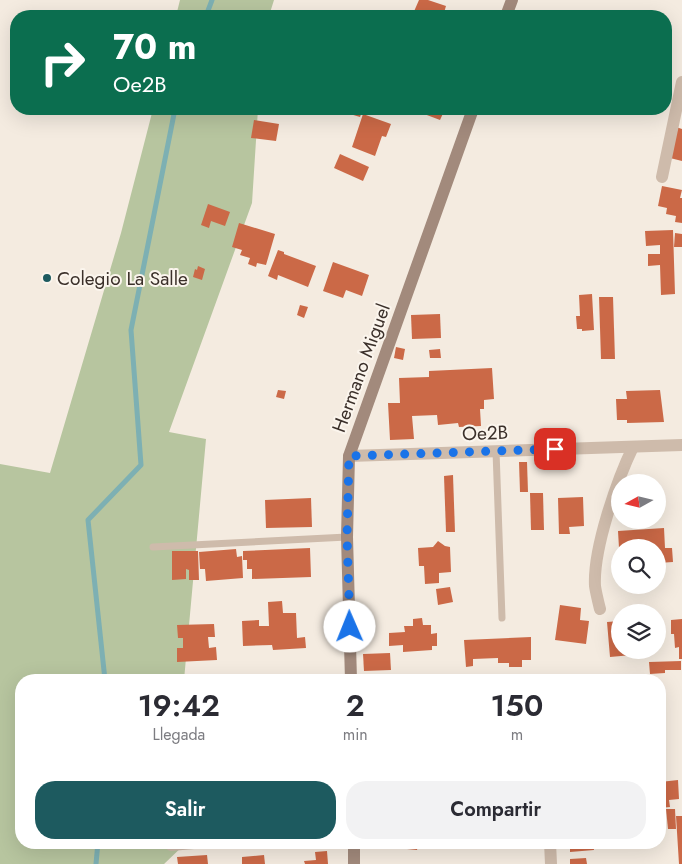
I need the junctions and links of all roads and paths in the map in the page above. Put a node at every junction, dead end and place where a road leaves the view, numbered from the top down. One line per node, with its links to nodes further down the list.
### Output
1 (682, 82): 3 (street)
2 (471, 115): 7 (street, Hermano Miguel)
3 (662, 177)
4 (682, 445): 5 (street, Oe2B)
5 (633, 447): 6 (street, Oe2B); 10 (street)
6 (496, 451): 7 (street, Oe2B); 11 (lane)
7 (349, 456): 8 (street, Hermano Miguel)
8 (347, 537): 9 (lane); 12 (street, Hermano Miguel)
9 (153, 548)
10 (600, 609)
11 (502, 618)
12 (351, 674)
13 (354, 849): 15 (street)
14 (550, 849): 16 (street)
15 (354, 864)
16 (551, 864)

